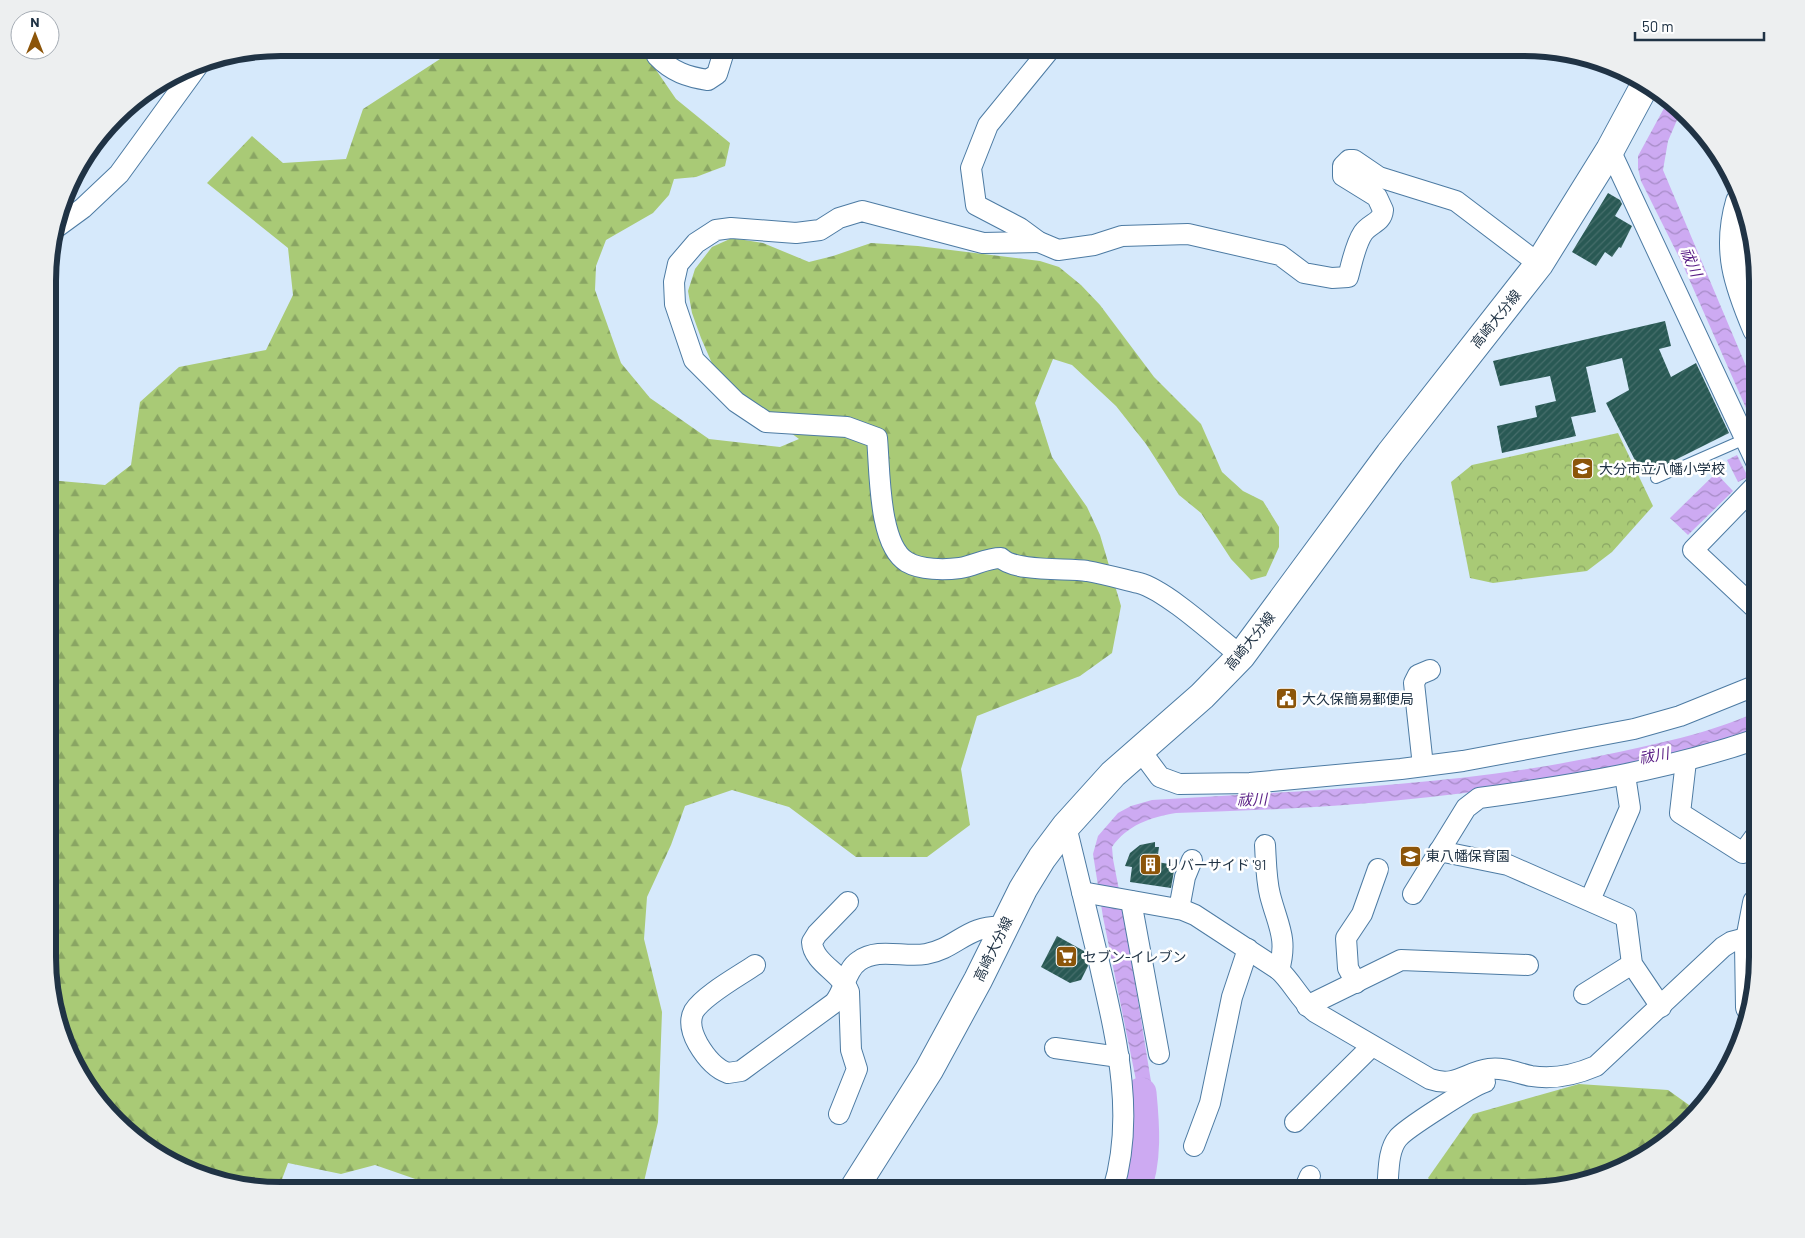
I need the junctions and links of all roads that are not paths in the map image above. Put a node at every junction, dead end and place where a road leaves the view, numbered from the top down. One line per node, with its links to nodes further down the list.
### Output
1 (657, 56): 2 (street)
2 (723, 56)
3 (1044, 56): 9 (street)
4 (191, 75): 8 (street)
5 (1642, 90): 6 (main road, 高崎大分線)
6 (1610, 150): 10 (main road, 高崎大分線); 12 (street)
7 (1738, 211): 11 (main road)
8 (64, 222)
9 (1039, 242): 10 (street); 17 (street)
10 (1539, 264): 17 (main road, 高崎大分線)
11 (1749, 308)
12 (1749, 429)
13 (1749, 436): 14 (lane)
14 (1656, 478)
15 (1749, 492): 16 (street)
16 (1749, 602)
17 (1241, 656): 21 (main road, 高崎大分線)
18 (1430, 670): 23 (street)
19 (1749, 689): 23 (street)
20 (1749, 741): 22 (street)
21 (1140, 750): 23 (street); 25 (main road, 高崎大分線)
22 (1686, 761): 24 (street); 27 (street)
23 (1423, 766)
24 (1625, 775): 28 (street); 34 (street)
25 (1066, 826): 31 (street); 37 (main road, 高崎大分線)
26 (1264, 845): 43 (street)
27 (1749, 845)
28 (1439, 850): 32 (street); 34 (street)
29 (1192, 860): 36 (street)
30 (1378, 869): 45 (street)
31 (1088, 893): 33 (street); 52 (street)
32 (1413, 894)
33 (1126, 900): 36 (street); 51 (street)
34 (1590, 900): 40 (street)
35 (848, 902): 44 (street)
36 (1179, 909): 39 (street)
37 (1004, 927): 44 (street); 57 (main road, 高崎大分線)
38 (1749, 936): 48 (street)
39 (1248, 948): 43 (street); 56 (street)
40 (1632, 964): 46 (street); 48 (street)
41 (755, 965): 44 (street)
42 (1528, 965): 45 (street)
43 (1279, 970): 47 (street)
44 (846, 983): 54 (street)
45 (1356, 983): 47 (street)
46 (1584, 994)
47 (1307, 1006): 49 (street)
48 (1661, 1007): 53 (street)
49 (1372, 1046): 53 (street); 55 (street)
50 (1055, 1048): 52 (street)
51 (1159, 1054)
52 (1119, 1057): 58 (street)
53 (1532, 1076): 59 (street)
54 (839, 1114)
55 (1295, 1122)
56 (1194, 1146)
57 (858, 1182)
58 (1115, 1182)
59 (1388, 1182)

